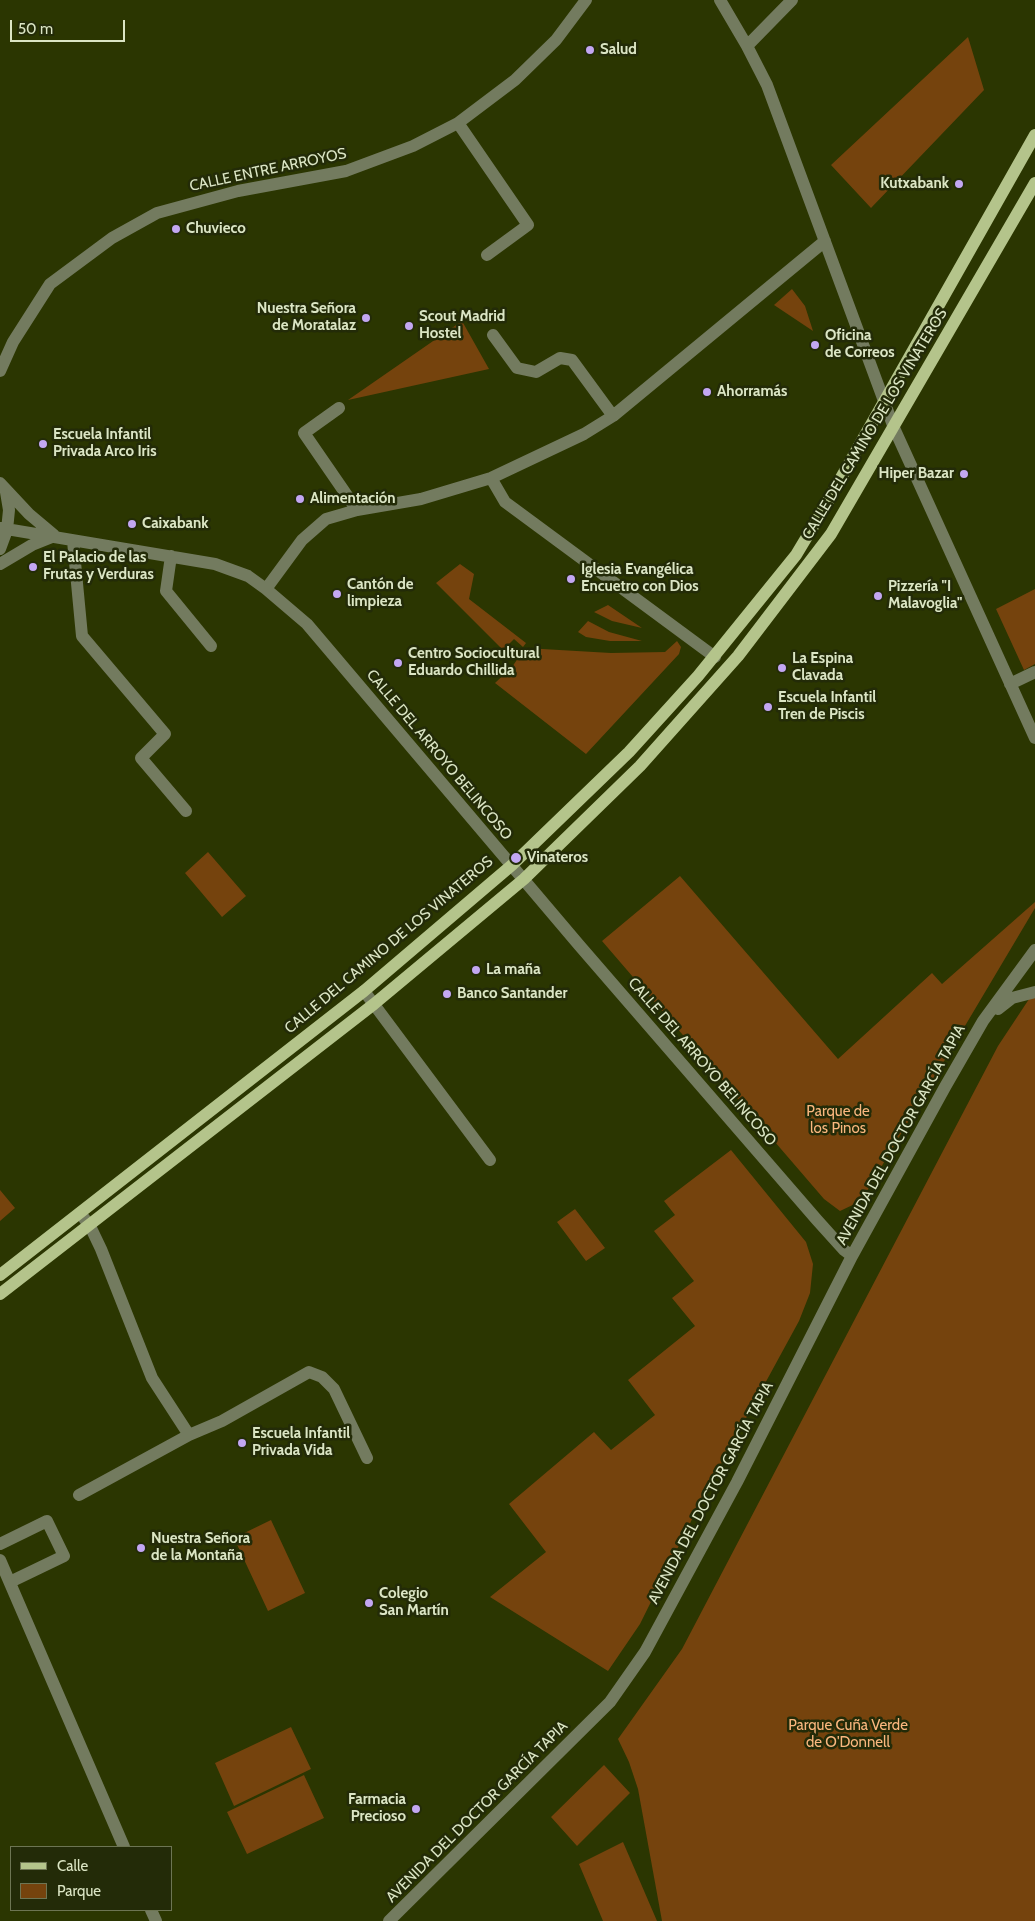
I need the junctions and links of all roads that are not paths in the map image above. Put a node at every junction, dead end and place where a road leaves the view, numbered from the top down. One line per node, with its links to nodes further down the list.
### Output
1 (586, 0): 5 (street, CALLE ENTRE ARROYOS)
2 (720, 0): 4 (street)
3 (792, 0): 4 (street)
4 (747, 46): 8 (street)
5 (458, 123): 9 (street); 11 (street, CALLE ENTRE ARROYOS)
6 (1035, 134): 12 (main road, CALLE DEL CAMINO DE LOS VINATEROS)
7 (1035, 183): 15 (main road, CALLE DEL CAMINO DE LOS VINATEROS)
8 (825, 241): 12 (street); 14 (street)
9 (487, 255)
10 (494, 335): 14 (street)
11 (0, 371)
12 (885, 404): 15 (street); 27 (main road, CALLE DEL CAMINO DE LOS VINATEROS)
13 (339, 408): 18 (street)
14 (613, 416): 16 (street)
15 (894, 428): 29 (street); 33 (main road, CALLE DEL CAMINO DE LOS VINATEROS)
16 (491, 478): 18 (street); 27 (street)
17 (3, 487): 19 (street); 20 (street, CALLE DEL ARROYO BELINCOSO)
18 (357, 510): 25 (street)
19 (4, 529): 20 (street, CALLE DEL ARROYO BELINCOSO); 22 (street)
20 (54, 536): 21 (street, CALLE DEL ARROYO BELINCOSO); 24 (street)
21 (73, 541): 23 (street, CALLE DEL ARROYO BELINCOSO); 31 (street)
22 (0, 549)
23 (171, 556): 25 (street, CALLE DEL ARROYO BELINCOSO); 26 (street)
24 (0, 564)
25 (266, 588): 32 (street, CALLE DEL ARROYO BELINCOSO)
26 (211, 646)
27 (715, 657): 32 (main road, CALLE DEL CAMINO DE LOS VINATEROS)
28 (1035, 672): 29 (street)
29 (1010, 684): 30 (street)
30 (1035, 738)
31 (186, 811)
32 (512, 865): 33 (street, CALLE DEL ARROYO BELINCOSO); 35 (main road, CALLE DEL CAMINO DE LOS VINATEROS)
33 (524, 879): 37 (main road, CALLE DEL CAMINO DE LOS VINATEROS); 42 (street, CALLE DEL ARROYO BELINCOSO)
34 (1035, 950): 38 (street, AVENIDA DEL DOCTOR GARCÍA TAPIA)
35 (364, 991): 37 (street); 40 (main road, CALLE DEL CAMINO DE LOS VINATEROS)
36 (1035, 992): 38 (street, AVENIDA DEL DOCTOR GARCÍA TAPIA)
37 (374, 1004): 39 (street); 41 (main road, CALLE DEL CAMINO DE LOS VINATEROS)
38 (983, 1021): 42 (street, AVENIDA DEL DOCTOR GARCÍA TAPIA)
39 (490, 1160)
40 (80, 1213): 41 (street); 43 (main road, CALLE DEL CAMINO DE LOS VINATEROS)
41 (90, 1226): 44 (main road, CALLE DEL CAMINO DE LOS VINATEROS); 45 (street)
42 (852, 1256): 52 (street, AVENIDA DEL DOCTOR GARCÍA TAPIA)
43 (0, 1275)
44 (0, 1294)
45 (189, 1435): 46 (street); 47 (street)
46 (367, 1458)
47 (79, 1495)
48 (0, 1544): 50 (street)
49 (0, 1560): 50 (street)
50 (10, 1582): 51 (street)
51 (124, 1846)
52 (389, 1921)

